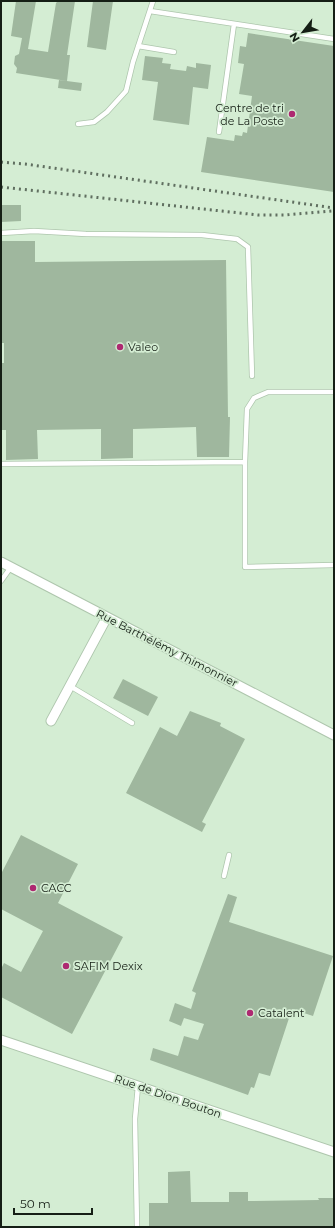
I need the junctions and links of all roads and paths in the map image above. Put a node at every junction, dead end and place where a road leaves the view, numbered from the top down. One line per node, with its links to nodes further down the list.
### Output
1 (153, 1): 2 (lane)
2 (150, 11): 3 (lane); 5 (lane)
3 (234, 24): 4 (lane); 8 (lane)
4 (334, 39)
5 (138, 46): 6 (lane); 7 (lane)
6 (174, 52)
7 (78, 124)
8 (219, 132)
9 (1, 233): 10 (lane)
10 (252, 376)
11 (334, 392): 12 (lane)
12 (245, 462): 13 (lane); 15 (lane)
13 (1, 464)
14 (1, 562): 16 (street, Rue Barthélémy Thimonnier)
15 (334, 565)
16 (11, 566): 17 (lane); 18 (street, Rue Barthélémy Thimonnier)
17 (1, 581)
18 (107, 617): 19 (street); 22 (street, Rue Barthélémy Thimonnier)
19 (70, 686): 20 (street); 21 (lane)
20 (52, 721)
21 (132, 723)
22 (334, 735)
23 (229, 855): 24 (lane)
24 (224, 876)
25 (1, 1040): 26 (street, Rue de Dion Bouton)
26 (138, 1086): 27 (street, Rue de Dion Bouton); 28 (lane)
27 (334, 1152)
28 (137, 1227)

